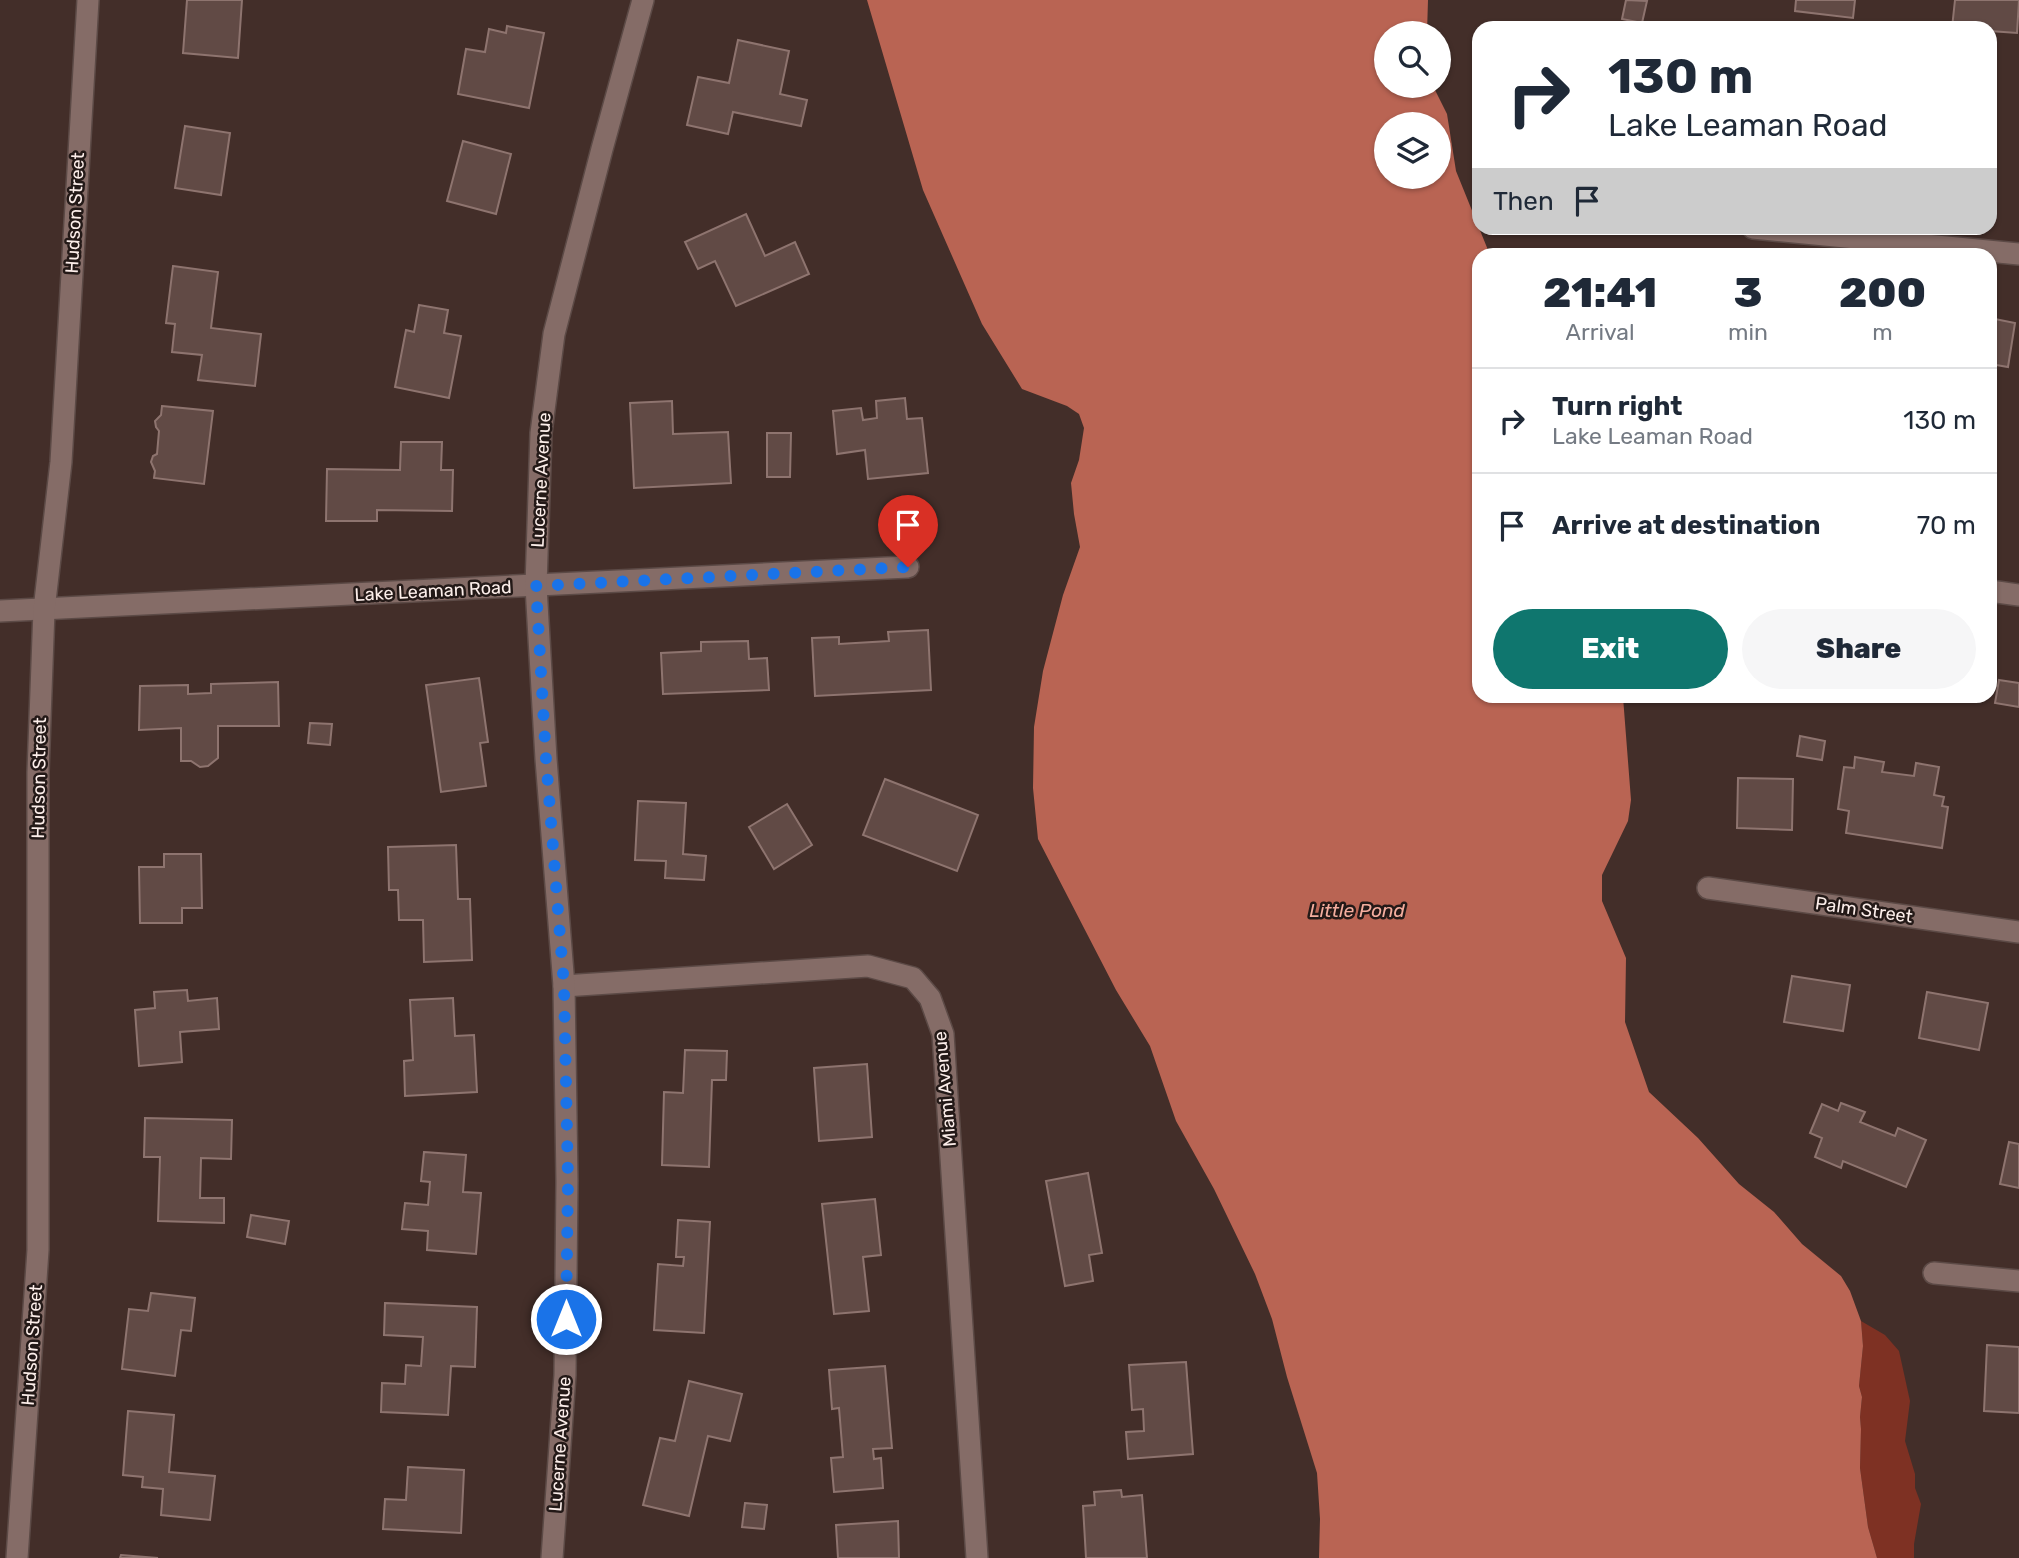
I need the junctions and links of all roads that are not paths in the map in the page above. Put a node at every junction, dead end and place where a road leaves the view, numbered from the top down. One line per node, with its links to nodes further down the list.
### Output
1 (88, 0): 11 (street, Hudson Street)
2 (643, 0): 8 (street, Lucerne Avenue)
3 (1825, 235): 4 (street)
4 (1958, 248)
5 (1997, 252): 6 (street)
6 (2019, 254)
7 (908, 567): 8 (street, Lake Leaman Road)
8 (536, 586): 11 (street, Lake Leaman Road); 15 (street, Lucerne Avenue)
9 (1997, 592): 10 (street)
10 (2019, 594)
11 (44, 610): 12 (street, Lake Leaman Road); 18 (street, Hudson Street)
12 (0, 611)
13 (1708, 888): 14 (street, Palm Street)
14 (2019, 932)
15 (564, 986): 19 (street, Lucerne Avenue); 20 (street, Miami Avenue)
16 (1934, 1273): 17 (street)
17 (2019, 1281)
18 (17, 1558)
19 (552, 1558)
20 (977, 1558)

